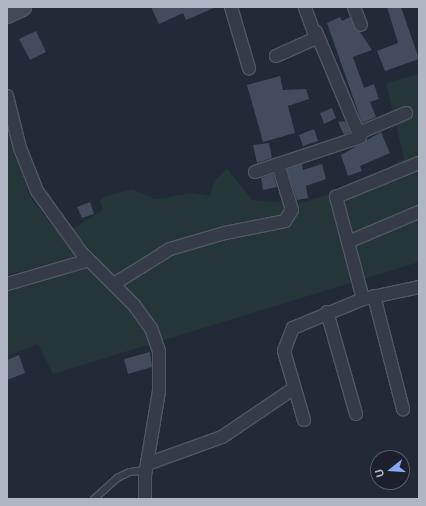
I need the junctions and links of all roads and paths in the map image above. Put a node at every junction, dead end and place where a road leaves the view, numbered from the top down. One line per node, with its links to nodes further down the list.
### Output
1 (22, 7): 5 (main road)
2 (231, 7): 9 (street)
3 (305, 7): 7 (street)
4 (354, 7): 6 (street)
5 (7, 14)
6 (361, 25)
7 (316, 32): 8 (street); 13 (street)
8 (276, 56)
9 (249, 68)
10 (7, 96): 11 (street)
11 (8, 112): 19 (street)
12 (406, 113): 13 (street)
13 (361, 132): 15 (street)
14 (419, 163): 18 (street)
15 (278, 164): 16 (street); 21 (street)
16 (255, 172)
17 (419, 212): 18 (street)
18 (348, 242): 23 (street)
19 (89, 260): 20 (street); 21 (street)
20 (7, 284)
21 (114, 284): 29 (street)
22 (419, 287): 23 (street)
23 (368, 298): 24 (street); 26 (street)
24 (327, 312): 25 (street); 27 (street)
25 (293, 389): 28 (street); 29 (street)
26 (403, 409)
27 (356, 414)
28 (304, 420)
29 (147, 467): 30 (lane); 31 (street)
30 (94, 499)
31 (145, 499)

